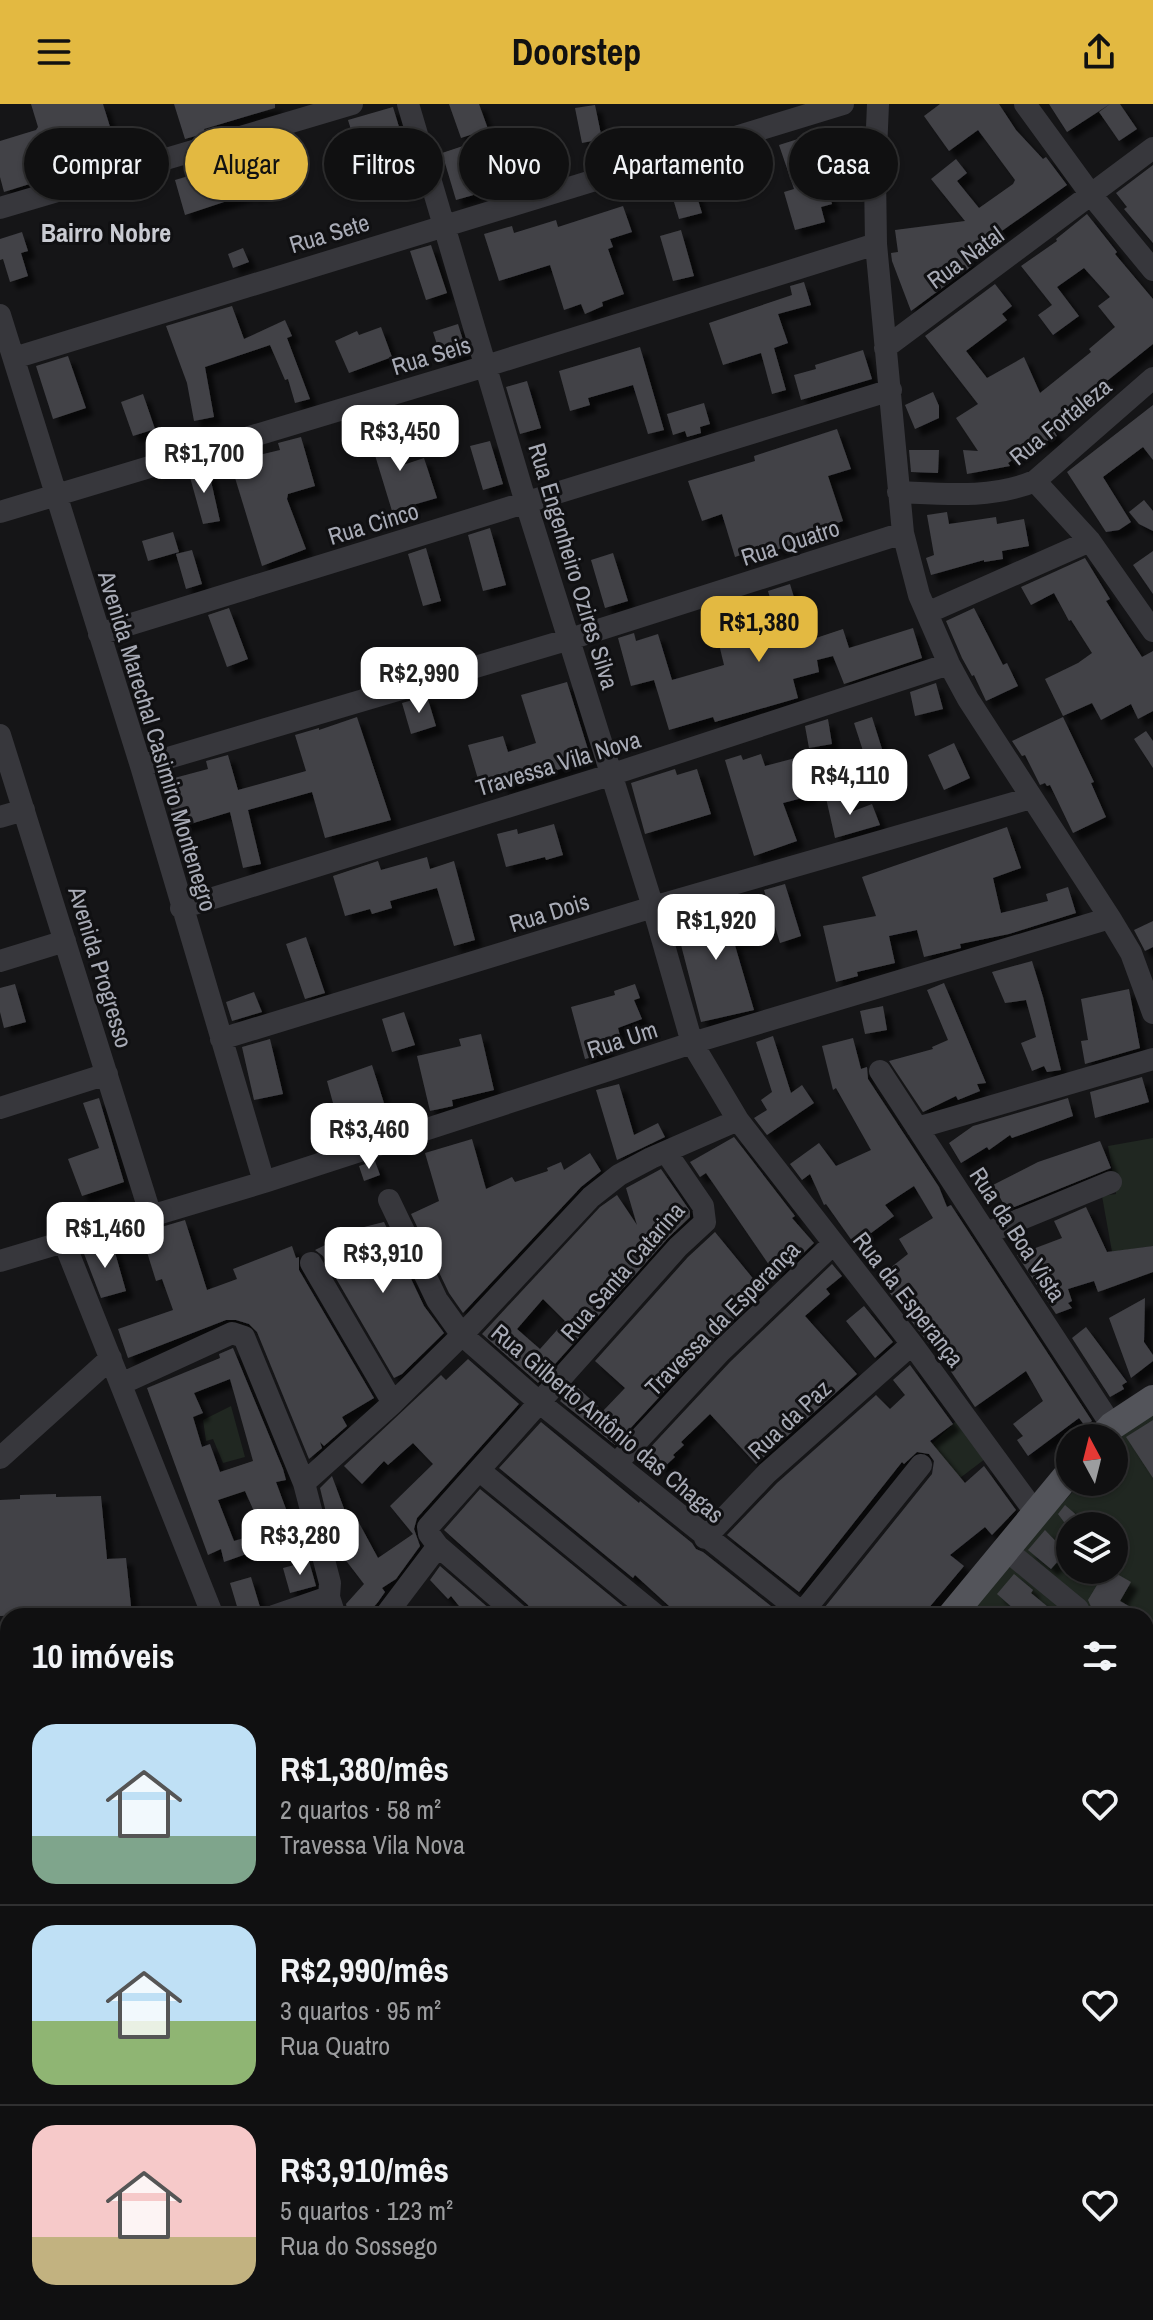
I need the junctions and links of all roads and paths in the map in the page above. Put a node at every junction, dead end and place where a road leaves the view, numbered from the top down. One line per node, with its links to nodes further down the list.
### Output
1 (352, 104): 8 (street)
2 (408, 104): 9 (street, Rua Engenheiro Ozires Silva)
3 (843, 104): 9 (street, Rua Sete)
4 (1025, 104): 7 (street)
5 (884, 108): 10 (street)
6 (1153, 148): 7 (street, Rua Natal)
7 (1092, 196): 11 (street); 13 (street, Rua Natal)
8 (0, 208)
9 (443, 225): 14 (street, Rua Sete); 15 (street, Rua Engenheiro Ozires Silva)
10 (876, 244): 13 (street); 15 (street, Rua Seis)
11 (1153, 270)
12 (0, 315): 14 (street, Avenida Marechal Casimiro Montenegro)
13 (885, 348): 17 (street)
14 (14, 358): 20 (street, Avenida Marechal Casimiro Montenegro)
15 (486, 366): 20 (street, Rua Seis); 21 (street, Rua Engenheiro Ozires Silva)
16 (1153, 378): 18 (street, Rua Fortaleza)
17 (891, 390): 19 (street); 21 (street, Rua Cinco)
18 (1035, 481): 19 (street, Rua Fortaleza); 24 (street)
19 (898, 492): 23 (street)
20 (57, 495): 22 (street, Rua Seis); 27 (street, Avenida Marechal Casimiro Montenegro)
21 (526, 503): 27 (street, Rua Cinco); 28 (street, Rua Engenheiro Ozires Silva)
22 (0, 512)
23 (903, 533): 25 (street); 28 (street, Rua Quatro)
24 (1090, 541): 25 (street); 26 (street)
25 (927, 613): 29 (street)
26 (1153, 631)
27 (99, 634): 31 (street, Avenida Marechal Casimiro Montenegro)
28 (570, 639): 31 (street, Rua Quatro); 32 (street, Rua Engenheiro Ozires Silva)
29 (949, 664): 32 (street, Travessa Vila Nova); 33 (street)
30 (0, 735): 34 (street, Avenida Progresso)
31 (141, 766): 37 (street, Avenida Marechal Casimiro Montenegro)
32 (610, 775): 36 (street, Rua Engenheiro Ozires Silva); 37 (street, Travessa Vila Nova)
33 (1031, 798): 36 (street, Rua Dois); 38 (street)
34 (24, 810): 35 (street); 39 (street, Avenida Progresso)
35 (0, 817)
36 (653, 907): 42 (street, Rua Dois); 43 (street, Rua Engenheiro Ozires Silva)
37 (181, 908): 42 (street, Avenida Marechal Casimiro Montenegro)
38 (1110, 918): 41 (street); 43 (street, Rua Um)
39 (65, 941): 40 (street); 46 (street, Avenida Progresso)
40 (0, 961)
41 (1153, 1013)
42 (221, 1039): 51 (street, Avenida Marechal Casimiro Montenegro)
43 (692, 1043): 48 (street, Rua da Esperança); 51 (street, Rua Um)
44 (1153, 1059): 49 (street)
45 (880, 1071): 49 (street, Rua da Boa Vista)
46 (107, 1074): 47 (street); 54 (street, Avenida Progresso)
47 (0, 1108)
48 (738, 1120): 50 (street); 57 (street, Rua da Esperança)
49 (917, 1128): 55 (street, Rua da Boa Vista)
50 (666, 1152): 60 (street); 66 (street, Rua Santa Catarina)
51 (264, 1182): 54 (street, Rua Um)
52 (1111, 1182): 55 (street)
53 (389, 1200): 60 (street, Rua Gilberto Antônio das Chagas)
54 (151, 1216): 56 (street, Rua Um)
55 (987, 1233): 67 (street, Rua da Boa Vista)
56 (64, 1242): 58 (street, Rua Um); 62 (street)
57 (833, 1244): 61 (street, Rua da Esperança); 70 (street, Travessa da Esperança)
58 (0, 1261)
59 (311, 1263): 65 (street)
60 (462, 1335): 65 (street); 66 (street, Rua Gilberto Antônio das Chagas)
61 (912, 1344): 75 (street, Rua da Esperança); 76 (street, Rua da Paz)
62 (111, 1358): 63 (street); 69 (street)
63 (121, 1384): 73 (street); 80 (street)
64 (1153, 1399): 68 (main road)
65 (393, 1403): 73 (street)
66 (540, 1403): 70 (street, Rua Gilberto Antônio das Chagas); 72 (street, Rua Santa Catarina)
67 (1102, 1424)
68 (1118, 1424)
69 (0, 1458)
70 (616, 1464): 76 (street, Rua Gilberto Antônio das Chagas)
71 (921, 1465): 85 (street)
72 (480, 1471): 77 (street, Rua Santa Catarina); 83 (street)
73 (304, 1483): 79 (street)
74 (1056, 1488): 75 (main road)
75 (1035, 1512): 78 (main road)
76 (705, 1538): 84 (street, Rua Gilberto Antônio das Chagas)
77 (438, 1546): 81 (street); 82 (street)
78 (1005, 1549): 86 (main road); 87 (street)
79 (332, 1607)
80 (210, 1608)
81 (391, 1608)
82 (510, 1608)
83 (647, 1608)
84 (796, 1608)
85 (809, 1608)
86 (957, 1608)
87 (1077, 1608)

